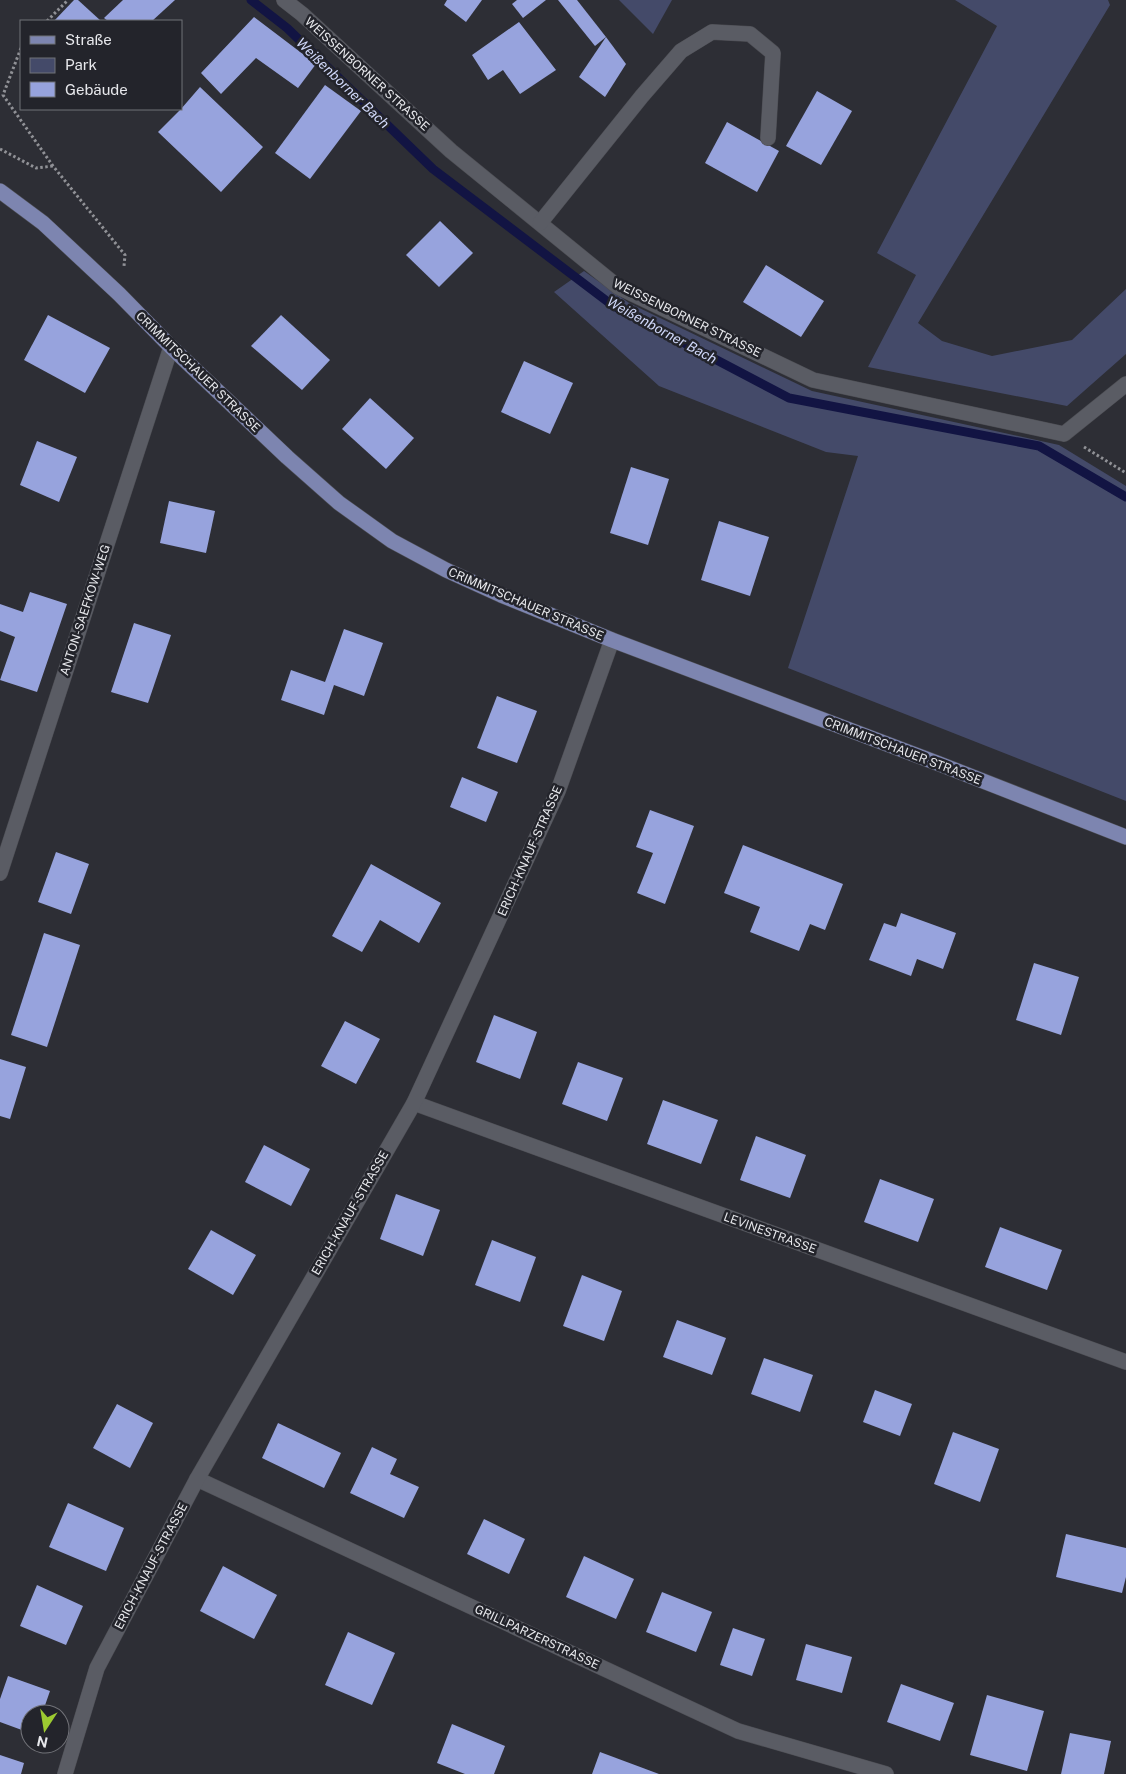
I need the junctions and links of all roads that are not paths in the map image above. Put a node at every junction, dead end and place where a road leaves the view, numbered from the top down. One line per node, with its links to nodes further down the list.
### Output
1 (284, 0): 4 (street, WEISSENBORNER STRASSE)
2 (768, 138): 4 (street)
3 (0, 191): 5 (main road, CRIMMITSCHAUER STRASSE)
4 (540, 223): 6 (street, WEISSENBORNER STRASSE)
5 (171, 347): 7 (main road, CRIMMITSCHAUER STRASSE); 9 (street, ANTON-SAEFKOW-WEG)
6 (1126, 384)
7 (612, 640): 8 (main road, CRIMMITSCHAUER STRASSE); 10 (street, ERICH-KNAUF-STRASSE)
8 (1126, 837)
9 (0, 873)
10 (414, 1103): 11 (street, LEVINESTRASSE); 12 (street, ERICH-KNAUF-STRASSE)
11 (1126, 1362)
12 (197, 1479): 13 (street, ERICH-KNAUF-STRASSE); 14 (street, GRILLPARZERSTRASSE)
13 (65, 1774)
14 (886, 1774)

